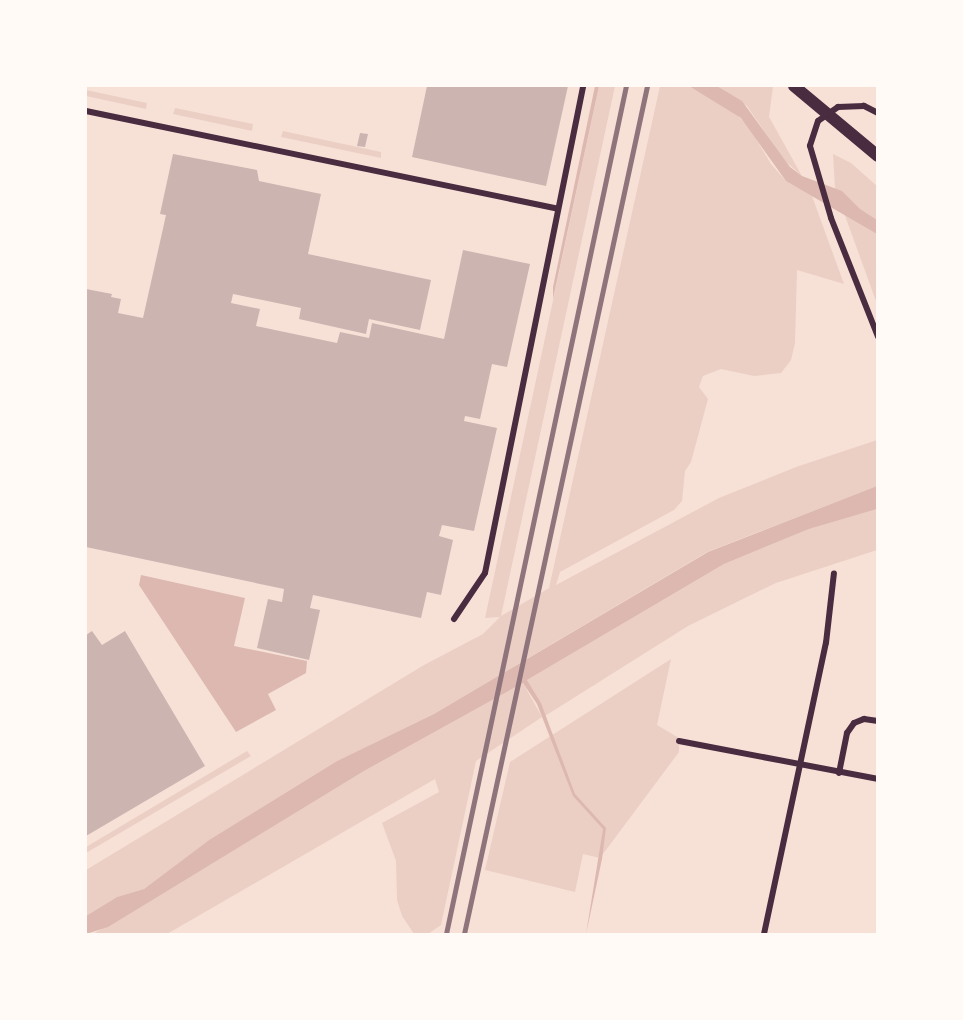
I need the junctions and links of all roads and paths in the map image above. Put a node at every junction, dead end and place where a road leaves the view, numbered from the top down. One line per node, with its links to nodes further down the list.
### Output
1 (583, 86): 6 (street)
2 (794, 86): 5 (main road)
3 (86, 111): 6 (street)
4 (878, 113): 7 (street)
5 (878, 156)
6 (558, 209): 9 (street)
7 (878, 337)
8 (834, 573): 12 (street)
9 (454, 619)
10 (878, 721): 13 (street)
11 (679, 741): 12 (street)
12 (799, 766): 13 (street); 15 (street)
13 (839, 773): 14 (street)
14 (878, 779)
15 (764, 934)

